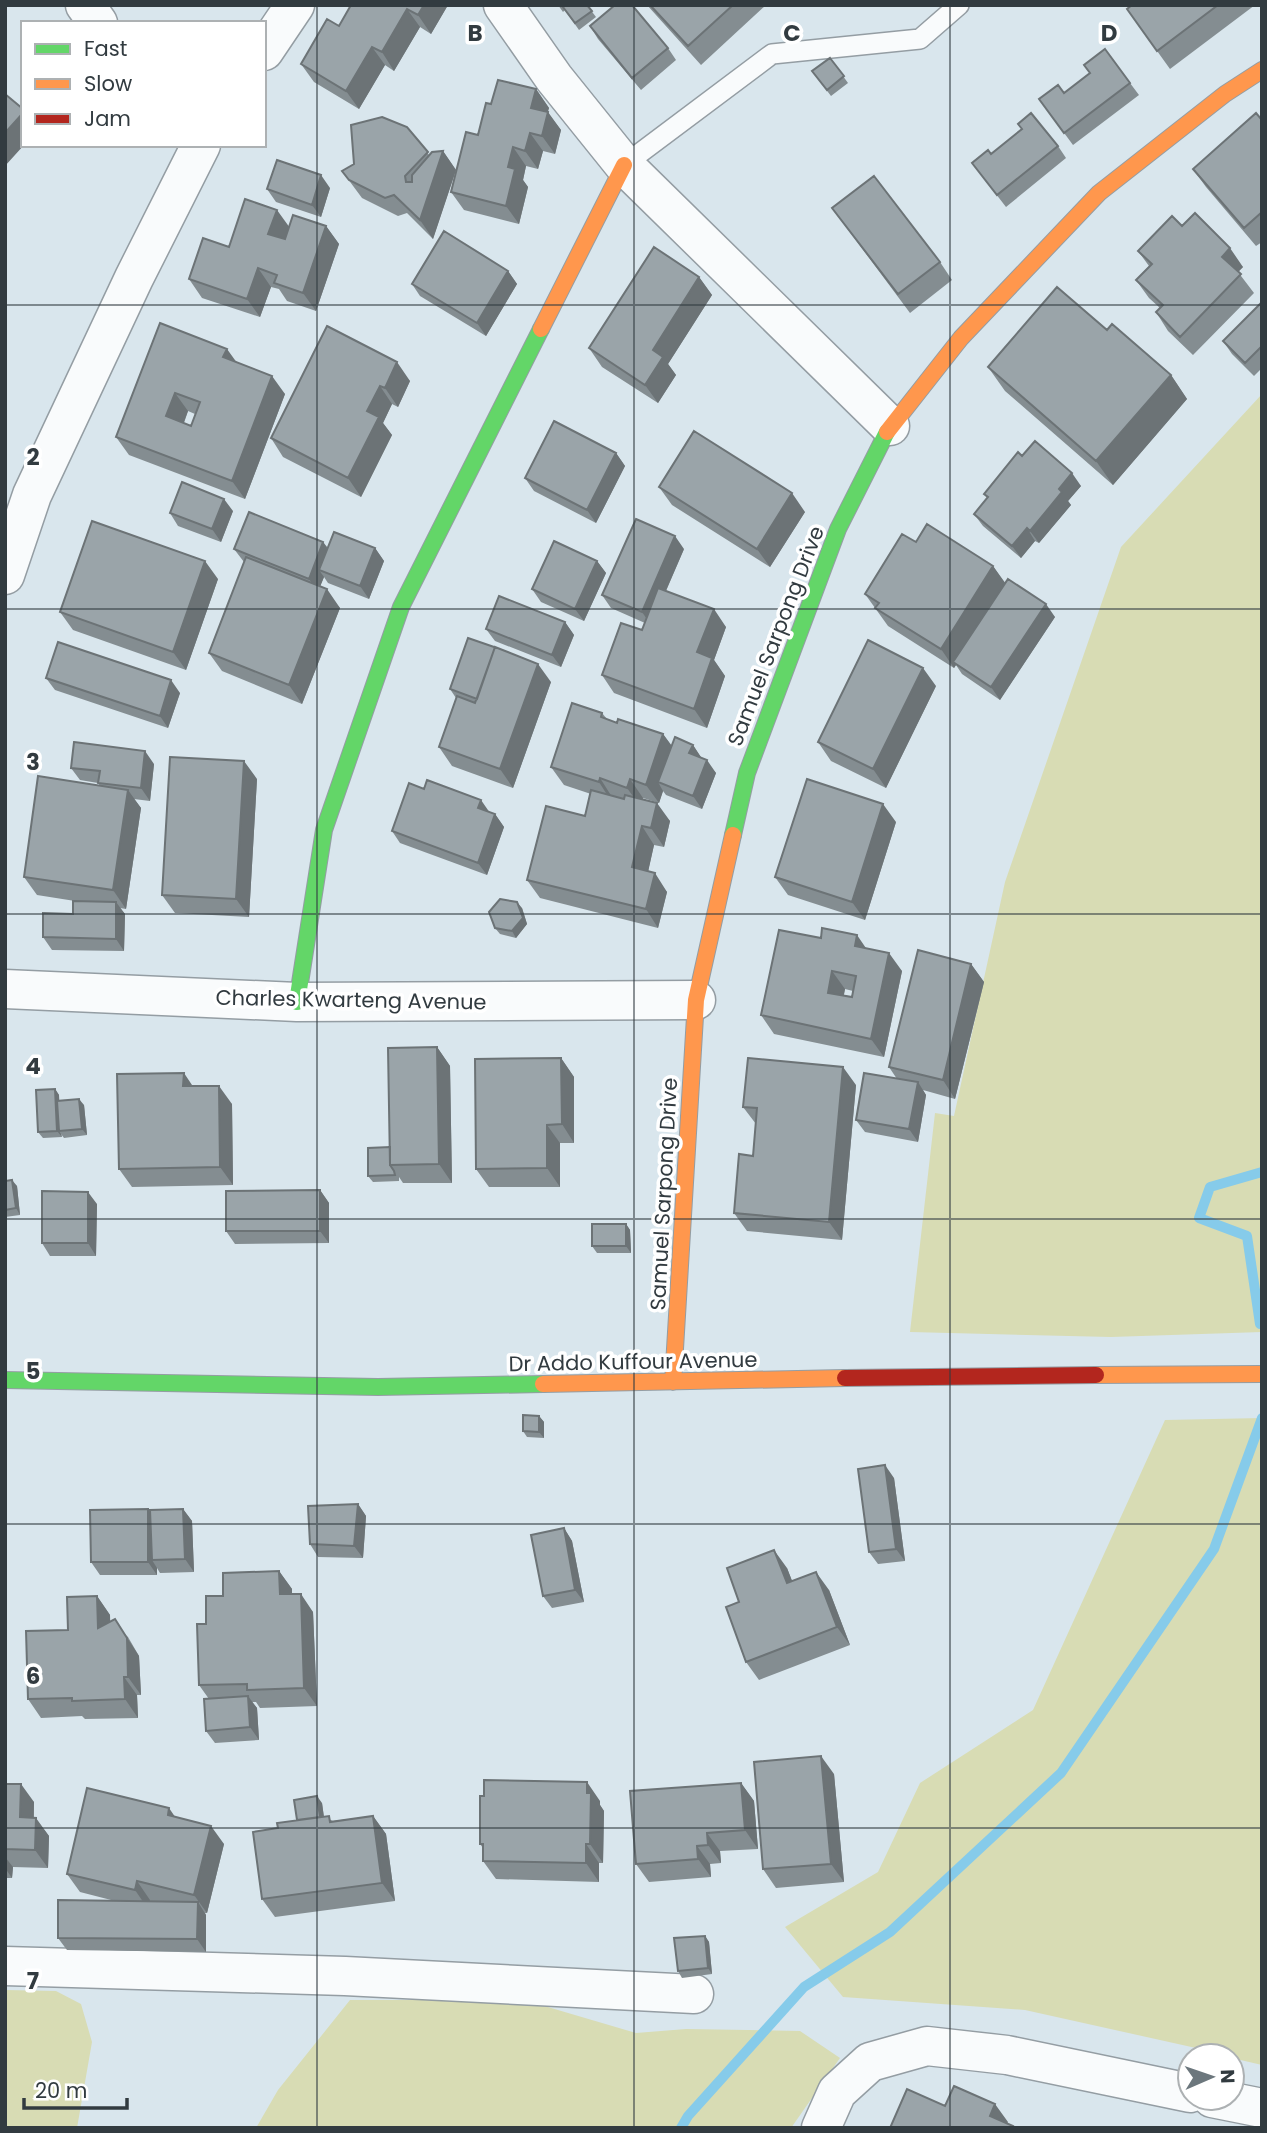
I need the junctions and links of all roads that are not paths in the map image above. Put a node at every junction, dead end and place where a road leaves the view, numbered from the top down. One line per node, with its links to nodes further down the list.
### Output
1 (85, 5): 5 (street)
2 (295, 5): 6 (street)
3 (503, 5): 9 (street)
4 (959, 5): 9 (lane)
5 (97, 21)
6 (266, 48)
7 (1262, 70): 10 (street, Samuel Sarpong Drive)
8 (195, 148): 11 (street)
9 (624, 164): 10 (street); 15 (street)
10 (890, 426): 14 (street, Samuel Sarpong Drive)
11 (19, 489): 12 (street)
12 (5, 575)
13 (5, 989): 15 (street, Charles Kwarteng Avenue)
14 (696, 1000): 15 (street, Charles Kwarteng Avenue); 18 (street, Samuel Sarpong Drive)
15 (297, 1002)
16 (1262, 1374): 18 (street, Dr Addo Kuffour Avenue)
17 (5, 1380): 18 (street, Dr Addo Kuffour Avenue)
18 (673, 1382)
19 (5, 1966): 20 (street)
20 (694, 1994)
21 (1176, 2090): 22 (street)
22 (821, 2128)

